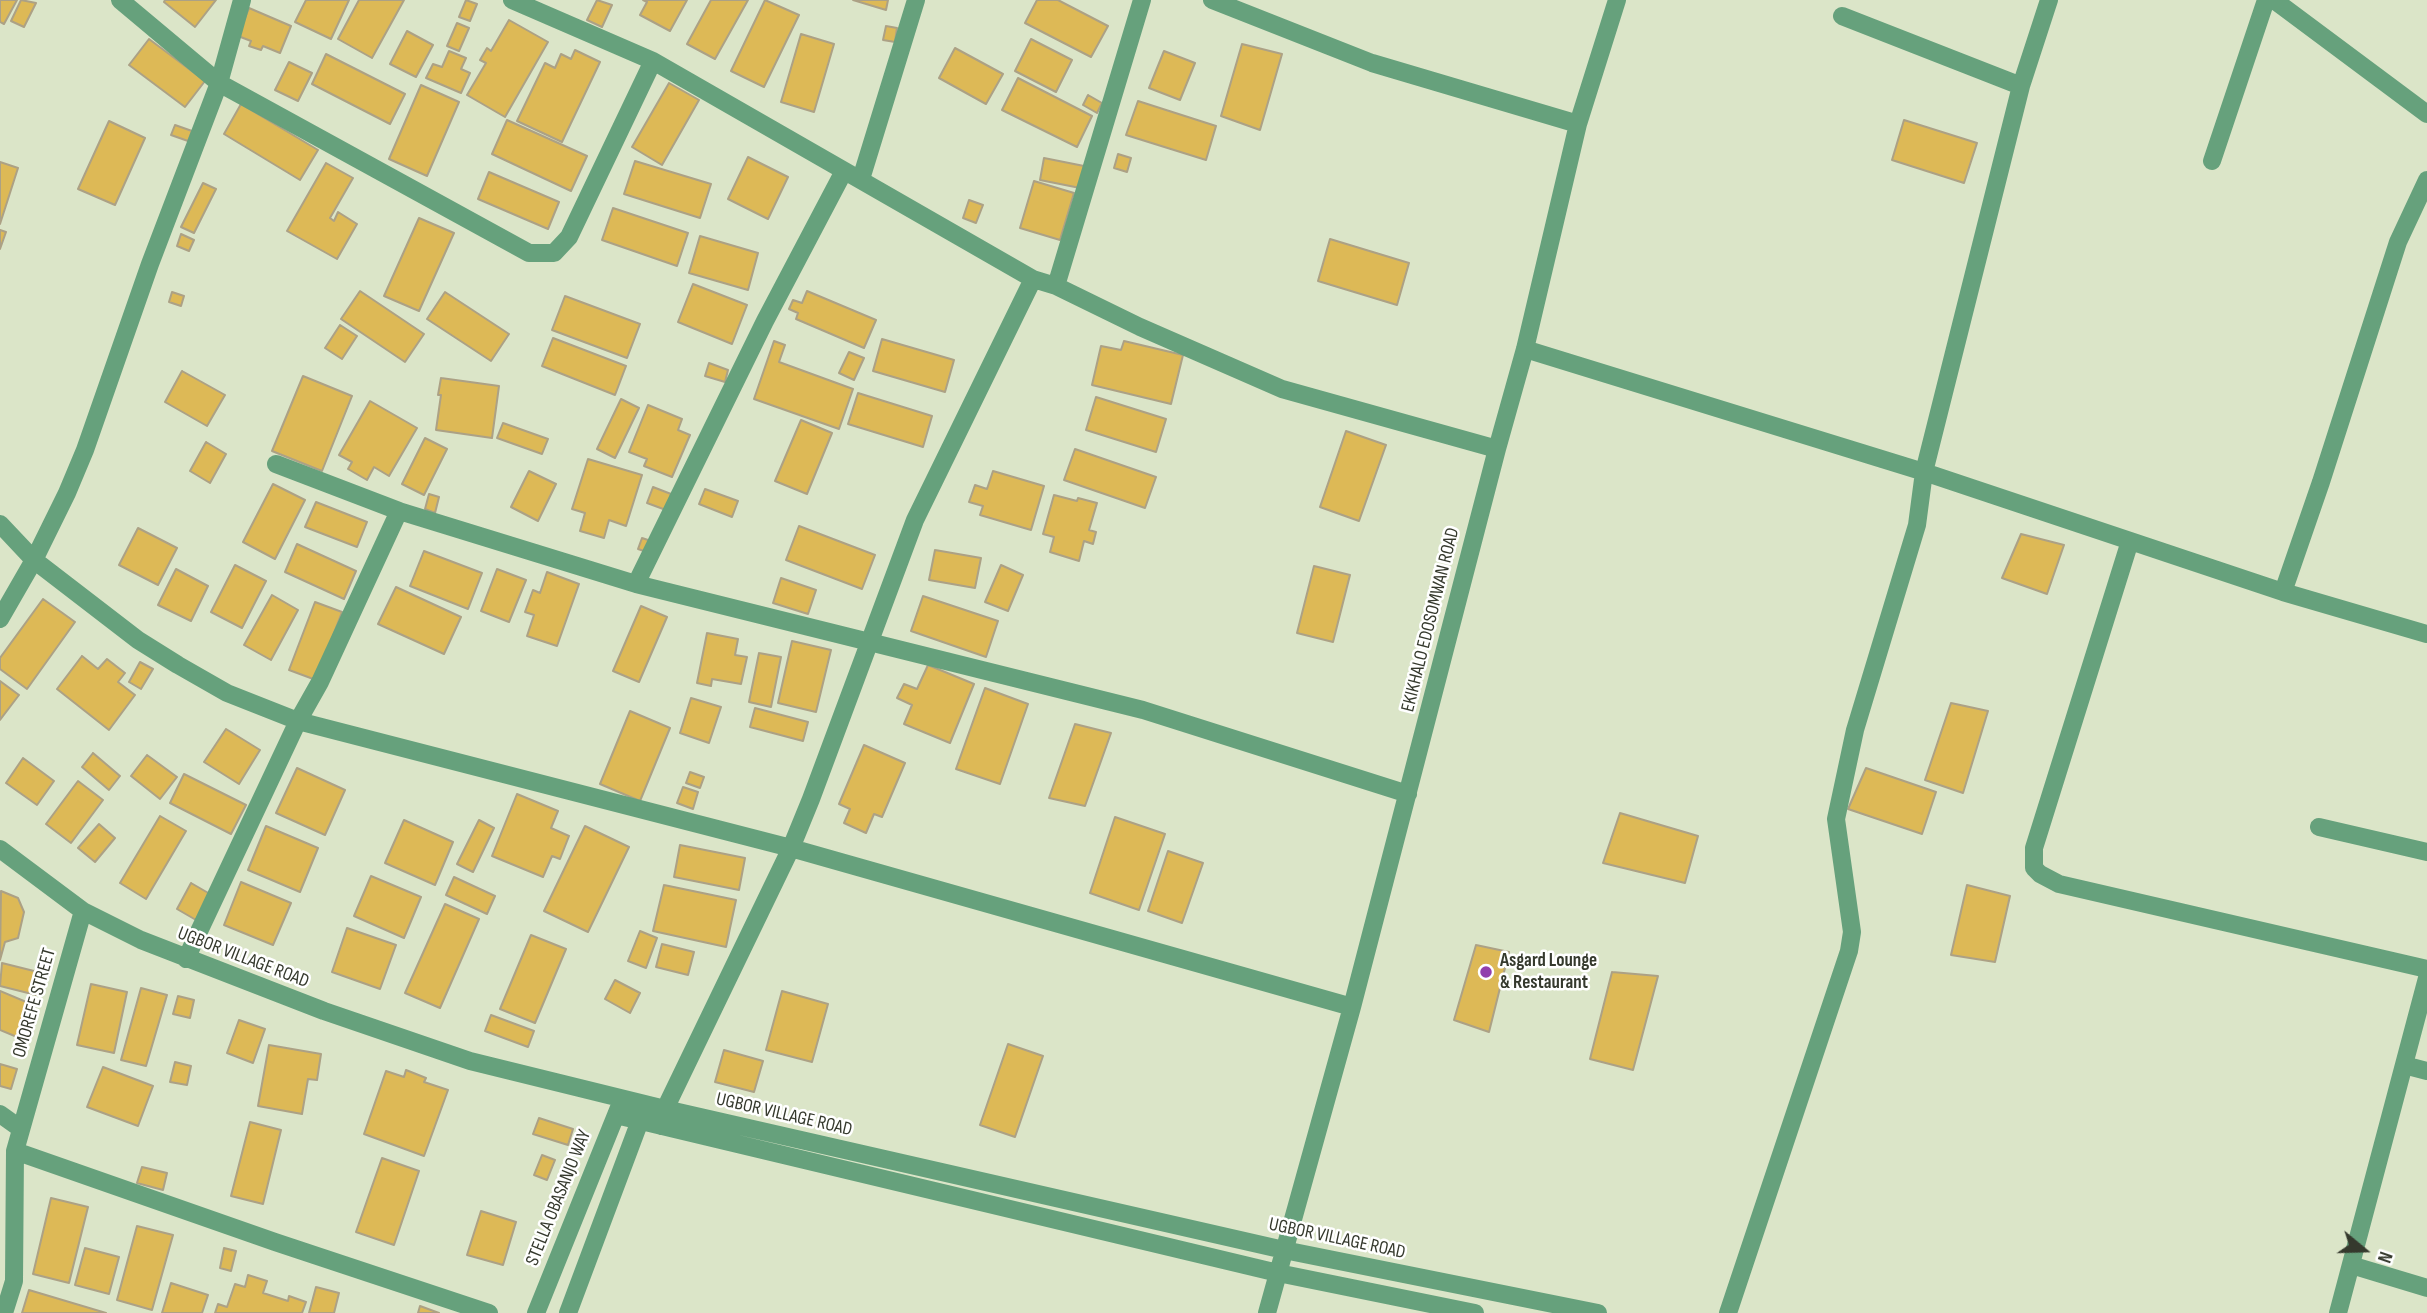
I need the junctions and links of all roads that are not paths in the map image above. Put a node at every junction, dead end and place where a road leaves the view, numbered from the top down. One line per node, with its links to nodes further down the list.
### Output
1 (120, 0): 13 (street)
2 (242, 0): 13 (street)
3 (512, 0): 12 (street)
4 (916, 0): 19 (street)
5 (1142, 0): 22 (street)
6 (1212, 0): 16 (street)
7 (1617, 0): 16 (street, EKIKHALO EDOSOMWAN ROAD)
8 (2049, 0): 14 (street)
9 (2266, 0): 17 (street)
10 (2274, 0): 15 (street)
11 (1842, 16): 14 (street)
12 (653, 61): 13 (street); 18 (street)
13 (219, 83): 30 (street)
14 (2021, 86): 26 (street)
15 (2427, 114)
16 (1578, 124): 23 (street, EKIKHALO EDOSOMWAN ROAD)
17 (2212, 161)
18 (844, 171): 19 (street); 31 (street)
19 (861, 179): 21 (street)
20 (2427, 180): 32 (street)
21 (1033, 279): 22 (street); 35 (street)
22 (1056, 286): 24 (street)
23 (1525, 349): 24 (street, EKIKHALO EDOSOMWAN ROAD); 26 (street)
24 (1497, 449): 37 (street, EKIKHALO EDOSOMWAN ROAD)
25 (276, 464): 27 (street)
26 (1924, 472): 29 (street); 66 (street)
27 (399, 511): 31 (street); 36 (street)
28 (0, 524): 30 (street)
29 (2130, 541): 32 (street); 44 (street)
30 (34, 560): 33 (street); 36 (street)
31 (636, 584): 35 (street)
32 (2283, 592): 34 (street)
33 (0, 619)
34 (2427, 634)
35 (870, 642): 37 (street); 39 (street)
36 (298, 721): 39 (street); 43 (street)
37 (1408, 794): 46 (street, EKIKHALO EDOSOMWAN ROAD)
38 (2319, 827): 41 (street)
39 (791, 848): 46 (street); 52 (street)
40 (0, 849): 42 (street, UGBOR VILLAGE ROAD)
41 (2427, 852)
42 (83, 911): 43 (street, UGBOR VILLAGE ROAD); 53 (street, OMOREFE STREET)
43 (186, 959): 49 (street, UGBOR VILLAGE ROAD)
44 (2427, 969)
45 (2427, 978): 47 (street)
46 (1352, 1007): 55 (street, EKIKHALO EDOSOMWAN ROAD)
47 (2404, 1065): 48 (street); 56 (street)
48 (2427, 1071)
49 (619, 1107): 50 (street, UGBOR VILLAGE ROAD); 61 (street, STELLA OBASANJO WAY)
50 (643, 1112): 52 (street, UGBOR VILLAGE ROAD); 62 (street)
51 (0, 1114): 53 (street)
52 (663, 1117): 55 (street, UGBOR VILLAGE ROAD); 57 (street, UGBOR VILLAGE ROAD)
53 (21, 1129): 54 (street, OMOREFE STREET)
54 (15, 1152): 59 (street, OMOREFE STREET); 60 (street)
55 (1284, 1250): 57 (street, EKIKHALO EDOSOMWAN ROAD); 65 (street, UGBOR VILLAGE ROAD)
56 (2351, 1265): 58 (street); 67 (street)
57 (1278, 1273): 63 (street, EKIKHALO EDOSOMWAN ROAD); 64 (street, UGBOR VILLAGE ROAD)
58 (2427, 1288)
59 (4, 1313)
60 (489, 1313)
61 (536, 1313)
62 (568, 1313)
63 (1268, 1313)
64 (1475, 1313)
65 (1598, 1313)
66 (1728, 1313)
67 (2338, 1313)

